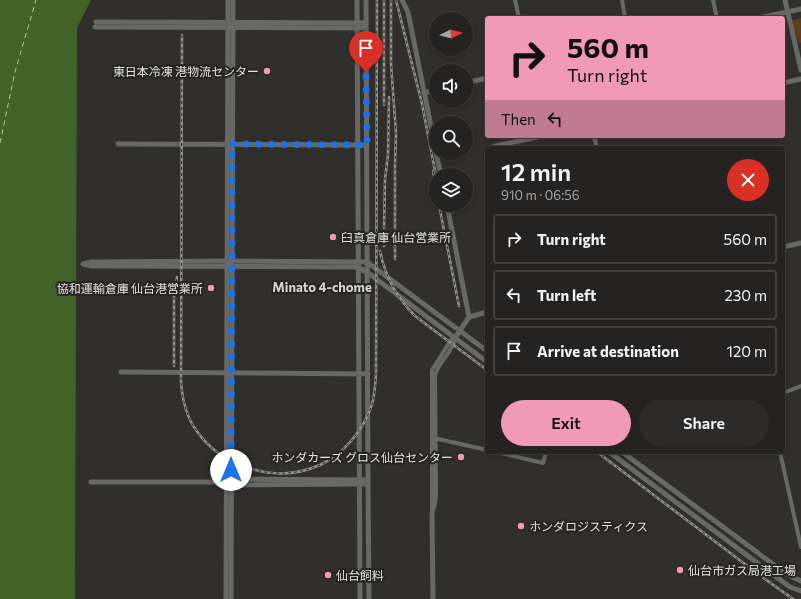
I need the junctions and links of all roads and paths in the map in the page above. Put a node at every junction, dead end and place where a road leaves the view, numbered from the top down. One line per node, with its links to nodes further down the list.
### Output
1 (228, 0): 17 (street)
2 (233, 0): 17 (street)
3 (357, 0): 18 (street)
4 (366, 0): 19 (street)
5 (402, 0): 27 (street)
6 (515, 0): 12 (street)
7 (622, 0): 13 (street)
8 (713, 0): 14 (street)
9 (786, 0): 11 (street)
10 (801, 9): 11 (street)
11 (788, 12): 15 (street); 20 (street)
12 (519, 16)
13 (626, 16)
14 (717, 16)
15 (769, 16)
16 (96, 24): 17 (street)
17 (230, 25): 18 (street); 31 (street)
18 (357, 25): 19 (street); 32 (street)
19 (366, 25): 33 (street)
20 (798, 46): 21 (street)
21 (801, 70)
22 (485, 78): 24 (street)
23 (801, 79): 25 (street)
24 (473, 81)
25 (785, 83)
26 (429, 91): 27 (street)
27 (424, 92): 28 (street)
28 (429, 117)
29 (533, 138): 34 (street)
30 (118, 144): 31 (street)
31 (230, 144): 32 (street); 39 (street)
32 (358, 145): 33 (street); 40 (street)
33 (367, 145): 38 (street)
34 (495, 146)
35 (448, 212): 43 (street)
36 (801, 243): 37 (street)
37 (785, 247)
38 (367, 262): 40 (street); 41 (street); 44 (street)
39 (230, 264): 39 (street); 40 (street); 49 (street)
40 (358, 264): 41 (street); 50 (street)
41 (367, 272): 45 (street); 51 (street)
42 (485, 313): 43 (street)
43 (469, 317): 44 (street)
44 (460, 331): 45 (street); 46 (street)
45 (455, 338): 47 (street); 54 (street)
46 (485, 350)
47 (485, 360)
48 (121, 372): 49 (street)
49 (229, 373): 50 (street); 64 (street)
50 (359, 374): 51 (street); 65 (street)
51 (368, 374): 66 (street)
52 (801, 386): 53 (street)
53 (785, 392)
54 (434, 438): 55 (street); 67 (street)
55 (485, 450)
56 (505, 454): 57 (street)
57 (545, 454)
58 (612, 454): 62 (street)
59 (625, 454): 61 (street)
60 (780, 454): 68 (street)
61 (641, 466): 62 (street); 69 (street)
62 (637, 472): 70 (street)
63 (91, 482): 64 (street)
64 (227, 482): 65 (street); 71 (street); 72 (street)
65 (360, 482): 66 (street); 73 (street)
66 (368, 482): 74 (street)
67 (432, 512): 75 (street)
68 (801, 548)
69 (801, 582)
70 (801, 591)
71 (226, 599)
72 (231, 599)
73 (360, 599)
74 (369, 599)
75 (433, 599)

